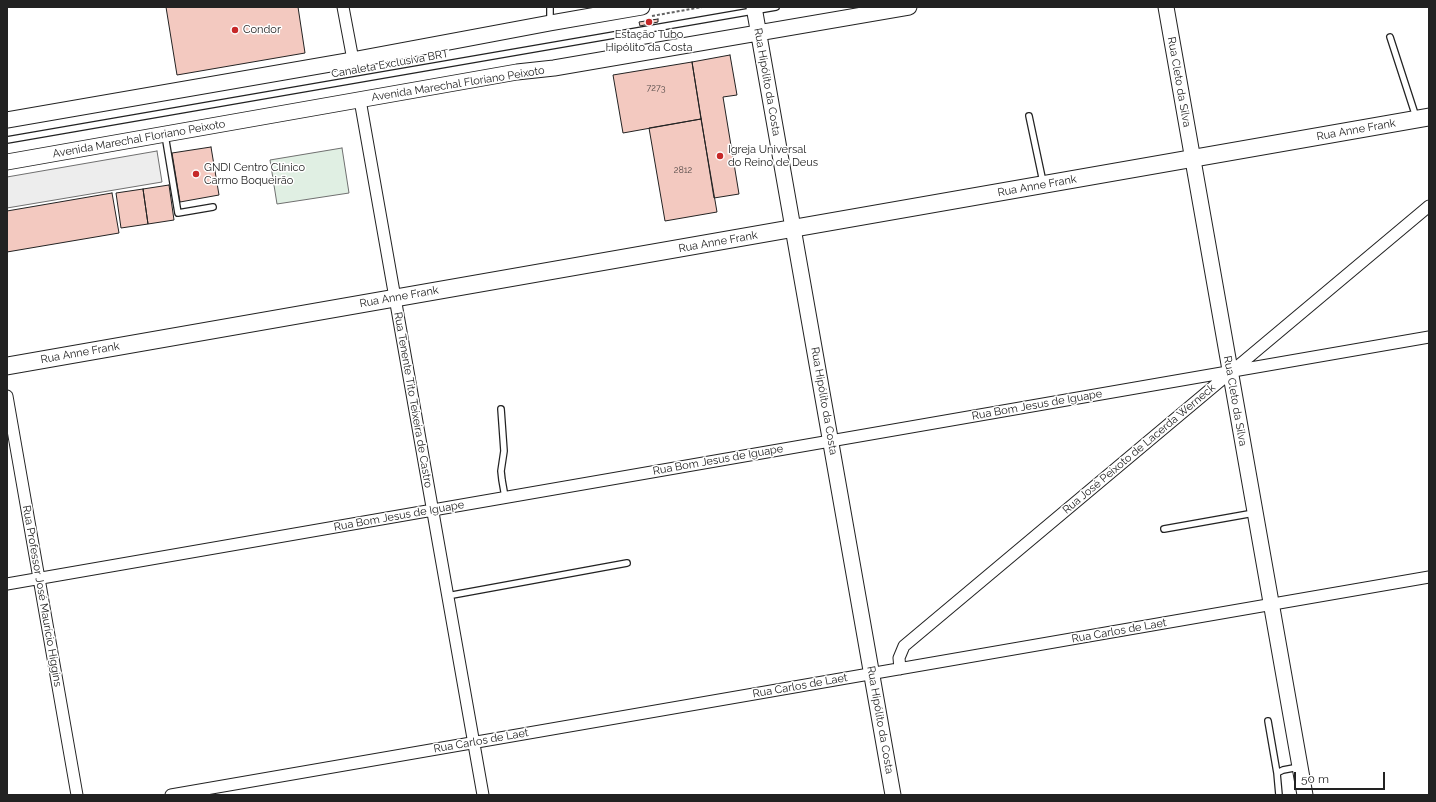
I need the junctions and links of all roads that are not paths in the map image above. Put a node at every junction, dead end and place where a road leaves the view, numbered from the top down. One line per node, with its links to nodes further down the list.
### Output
1 (344, 7): 11 (street)
2 (550, 7): 8 (lane)
3 (642, 7): 8 (street)
4 (776, 7): 7 (lane, Canaleta Exclusiva BRT)
5 (909, 7): 9 (street, Avenida Marechal Floriano Peixoto)
6 (1166, 7): 18 (street, Rua Cleto da Silva)
7 (755, 9): 9 (street, Rua Hipólito da Costa); 17 (lane, Canaleta Exclusiva BRT)
8 (550, 23): 11 (street)
9 (759, 33): 12 (street, Avenida Marechal Floriano Peixoto); 23 (street, Rua Hipólito da Costa)
10 (1390, 37): 14 (lane)
11 (353, 60): 15 (street)
12 (360, 100): 16 (street, Avenida Marechal Floriano Peixoto); 24 (street, Rua Tenente Tito Teixeira de Castro)
13 (1029, 116): 20 (lane)
14 (1423, 118): 18 (main road, Rua Anne Frank)
15 (7, 120)
16 (165, 135): 19 (street, Avenida Marechal Floriano Peixoto); 22 (lane)
17 (7, 140)
18 (1192, 158): 20 (main road, Rua Anne Frank); 27 (street, Rua Cleto da Silva)
19 (7, 162)
20 (1043, 185): 23 (main road, Rua Anne Frank)
21 (1429, 206): 27 (street, Rua José Peixoto de Lacerda Werneck)
22 (213, 207)
23 (793, 228): 24 (main road, Rua Anne Frank); 30 (street, Rua Hipólito da Costa)
24 (395, 298): 26 (main road, Rua Anne Frank); 32 (street, Rua Tenente Tito Teixeira de Castro)
25 (1429, 337): 27 (street, Rua Bom Jesus de Iguape)
26 (7, 366)
27 (1230, 372): 30 (street, Rua Bom Jesus de Iguape); 33 (street, Rua Cleto da Silva); 41 (street, Rua José Peixoto de Lacerda Werneck)
28 (7, 396): 37 (street, Rua Professor José Maurício Higgins)
29 (501, 409): 31 (lane)
30 (831, 441): 31 (street, Rua Bom Jesus de Iguape); 42 (street, Rua Hipólito da Costa)
31 (505, 497): 32 (street, Rua Bom Jesus de Iguape)
32 (432, 510): 37 (street, Rua Bom Jesus de Iguape); 39 (street, Rua Tenente Tito Teixeira de Castro)
33 (1255, 513): 34 (lane); 40 (street, Rua Cleto da Silva)
34 (1164, 529)
35 (627, 563): 39 (lane)
36 (1429, 577): 40 (street, Rua Carlos de Laet)
37 (39, 578): 38 (street, Rua Bom Jesus de Iguape); 47 (street, Rua Professor José Maurício Higgins)
38 (7, 584)
39 (447, 596): 44 (street, Rua Tenente Tito Teixeira de Castro)
40 (1271, 604): 41 (street, Rua Carlos de Laet); 45 (street, Rua Cleto da Silva)
41 (900, 669): 42 (street, Rua Carlos de Laet)
42 (871, 674): 44 (street, Rua Carlos de Laet); 50 (street, Rua Hipólito da Costa)
43 (1268, 721): 46 (lane)
44 (473, 743): 48 (street, Rua Carlos de Laet); 49 (street, Rua Tenente Tito Teixeira de Castro)
45 (1300, 767): 46 (lane); 52 (street, Rua Cleto da Silva)
46 (1277, 773): 51 (lane)
47 (77, 795)
48 (171, 795)
49 (482, 795)
50 (893, 795)
51 (1279, 795)
52 (1304, 795)

